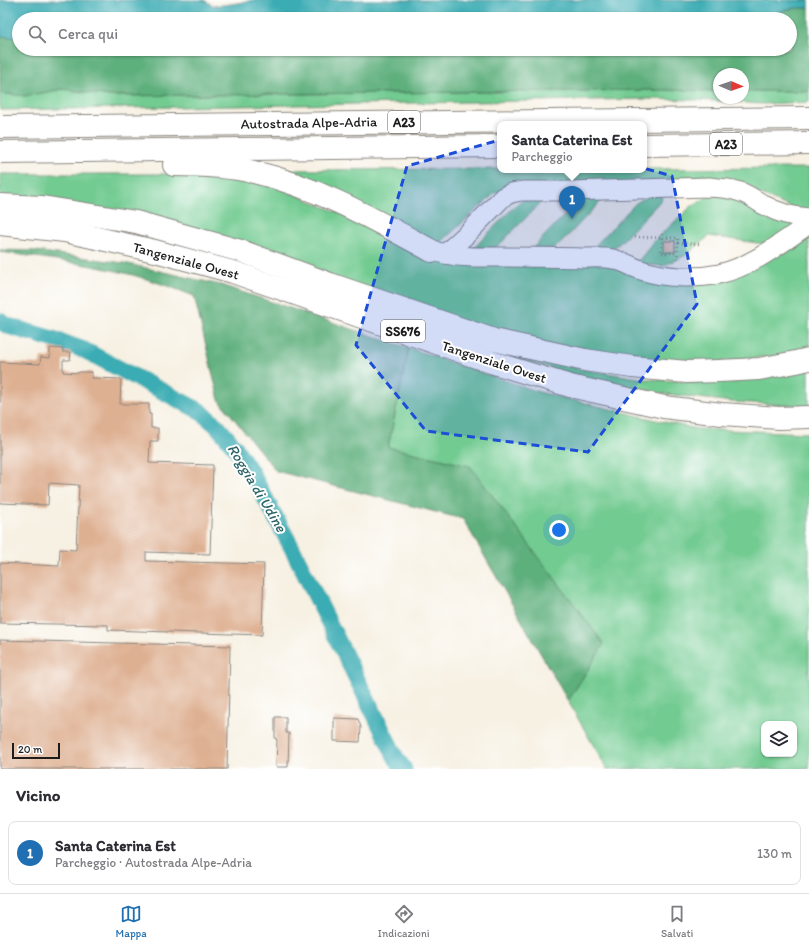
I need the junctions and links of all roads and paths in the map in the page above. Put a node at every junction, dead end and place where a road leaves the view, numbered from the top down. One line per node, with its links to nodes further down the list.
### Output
1 (809, 118): 3 (highway, Autostrada Alpe-Adria / A23)
2 (497, 121): 4 (highway, Autostrada Alpe-Adria / A23)
3 (539, 121)
4 (0, 127)
5 (809, 143): 6 (highway, A23)
6 (647, 145)
7 (497, 146): 9 (highway, Autostrada Alpe-Adria / A23)
8 (0, 152): 9 (highway, Autostrada Alpe-Adria / A23)
9 (31, 152): 19 (highway)
10 (0, 205): 22 (highway, Tangenziale Ovest / SS676)
11 (809, 218): 19 (lane)
12 (0, 224): 23 (highway, Tangenziale Ovest / SS676)
13 (809, 224): 19 (lane)
14 (662, 234): 16 (path)
15 (635, 237): 16 (path)
16 (661, 238): 17 (path); 20 (path)
17 (678, 243): 18 (path); 20 (path)
18 (699, 244)
19 (438, 252)
20 (677, 253): 21 (path)
21 (677, 259)
22 (809, 359)
23 (809, 417)

